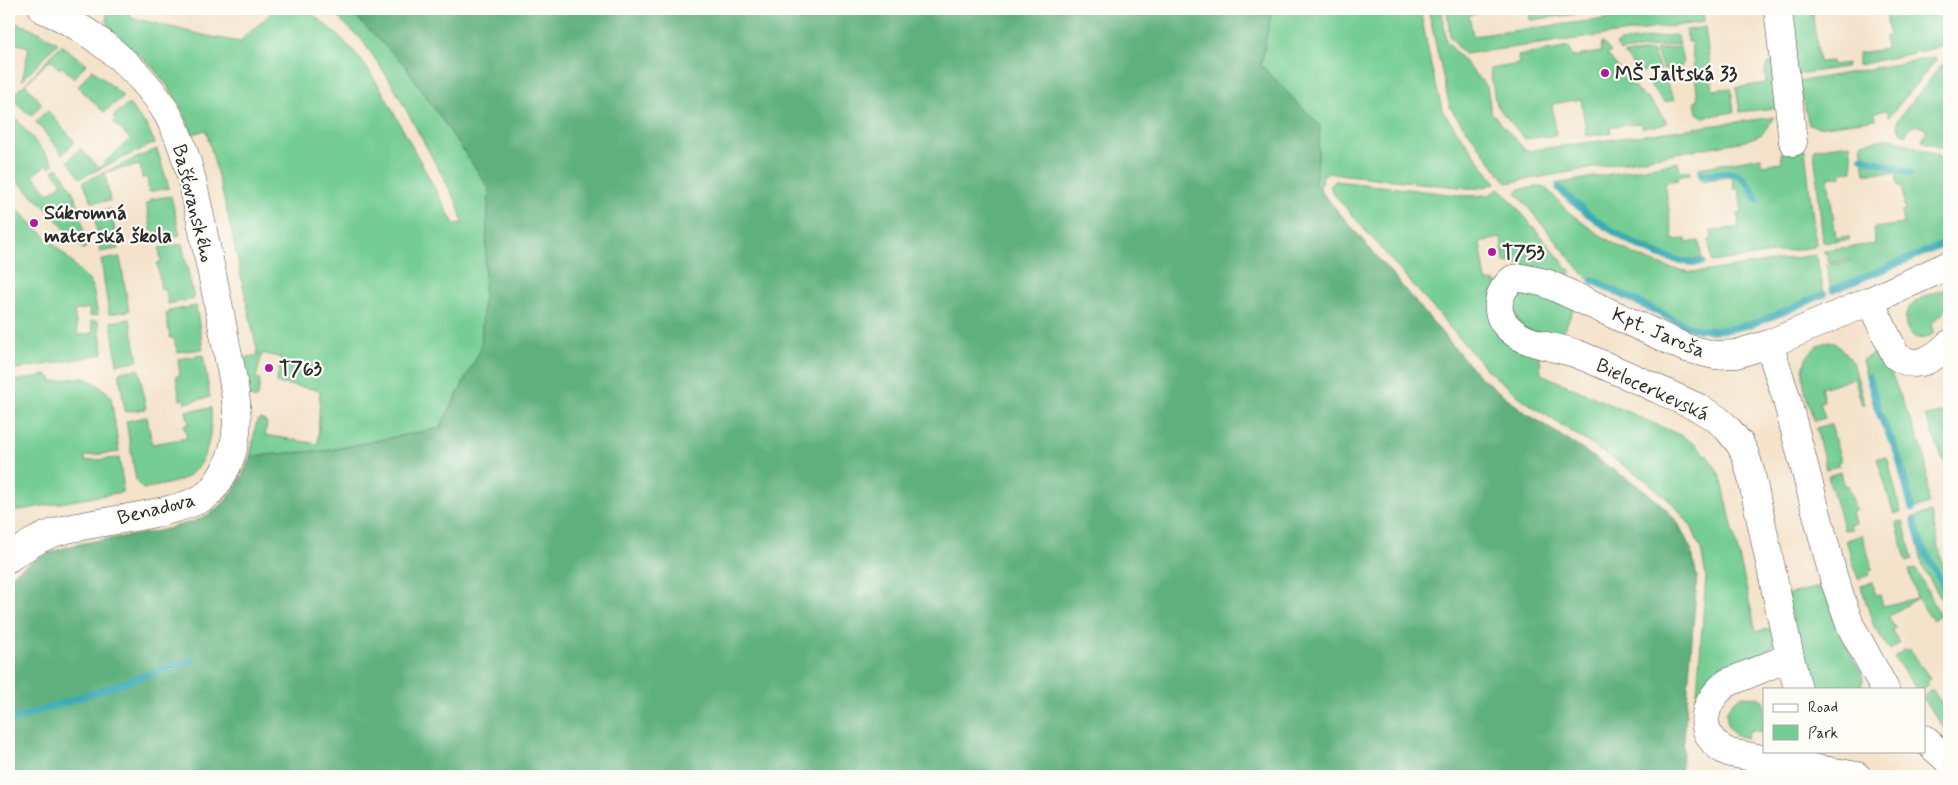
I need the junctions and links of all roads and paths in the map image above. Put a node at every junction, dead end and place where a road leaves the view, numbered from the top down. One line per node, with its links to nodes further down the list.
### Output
1 (42, 9): 9 (street, Bašťovanského)
2 (1778, 9): 3 (street)
3 (1793, 142)
4 (1949, 265): 6 (street, Kpt. Jaroša)
5 (1533, 280): 7 (street, Kpt. Jaroša); 11 (street, Bielocerkevská)
6 (1870, 301): 7 (street, Kpt. Jaroša); 8 (street)
7 (1769, 344): 13 (street)
8 (1949, 344)
9 (236, 398): 10 (street, Benadova)
10 (9, 558)
11 (1790, 658): 12 (street, Bielocerkevská); 16 (street)
12 (1798, 688)
13 (1884, 688)
14 (1926, 741): 15 (street)
15 (1949, 761)
16 (1857, 776)

